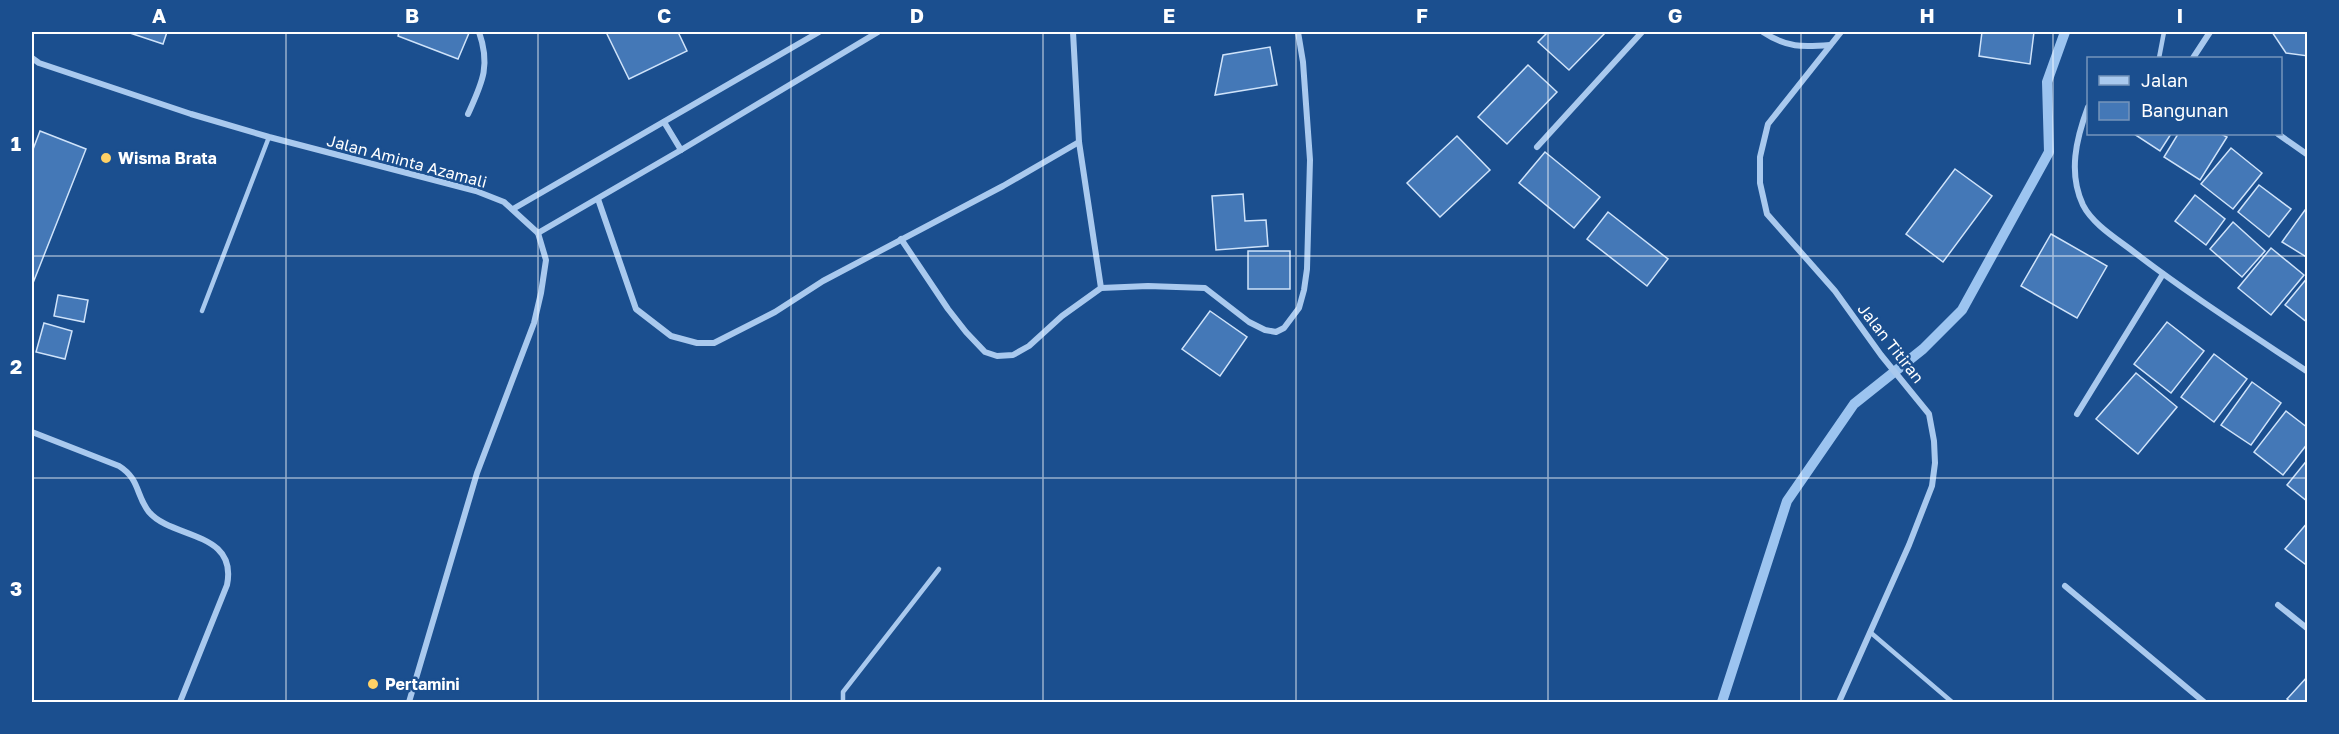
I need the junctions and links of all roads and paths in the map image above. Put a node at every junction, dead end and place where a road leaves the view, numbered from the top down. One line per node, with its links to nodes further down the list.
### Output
1 (479, 32): 16 (street)
2 (819, 32): 17 (street)
3 (878, 32): 22 (street)
4 (1072, 32): 20 (street)
5 (1298, 32): 29 (street)
6 (1642, 32): 21 (street)
7 (1762, 32): 11 (street)
8 (1841, 32): 11 (street, Jalan Titiran)
9 (2164, 32): 12 (lane)
10 (2210, 32): 13 (street)
11 (1830, 45): 38 (street, Jalan Titiran)
12 (2159, 57)
13 (2194, 57)
14 (32, 58): 19 (street, Jalan Aminta Azamali)
15 (2087, 110): 28 (street)
16 (468, 114)
17 (664, 122): 22 (street); 25 (street)
18 (2279, 135): 23 (street)
19 (269, 137): 25 (street, Jalan Aminta Azamali); 30 (lane)
20 (1079, 142): 27 (street); 29 (street)
21 (1537, 147)
22 (681, 150): 24 (street)
23 (2307, 155)
24 (598, 199): 26 (street); 27 (street)
25 (513, 209): 26 (street, Jalan Aminta Azamali)
26 (538, 233): 40 (street)
27 (901, 239): 29 (street)
28 (2163, 274): 31 (street); 32 (street)
29 (1101, 288)
30 (202, 311)
31 (2307, 372)
32 (2077, 414)
33 (32, 432): 39 (street)
34 (939, 569): 41 (lane)
35 (2065, 586): 44 (street)
36 (2278, 605): 37 (street)
37 (2307, 629)
38 (1870, 632): 42 (street, Jalan Titiran); 43 (lane)
39 (180, 702)
40 (409, 702)
41 (843, 702)
42 (1839, 702)
43 (1952, 702)
44 (2204, 702)

